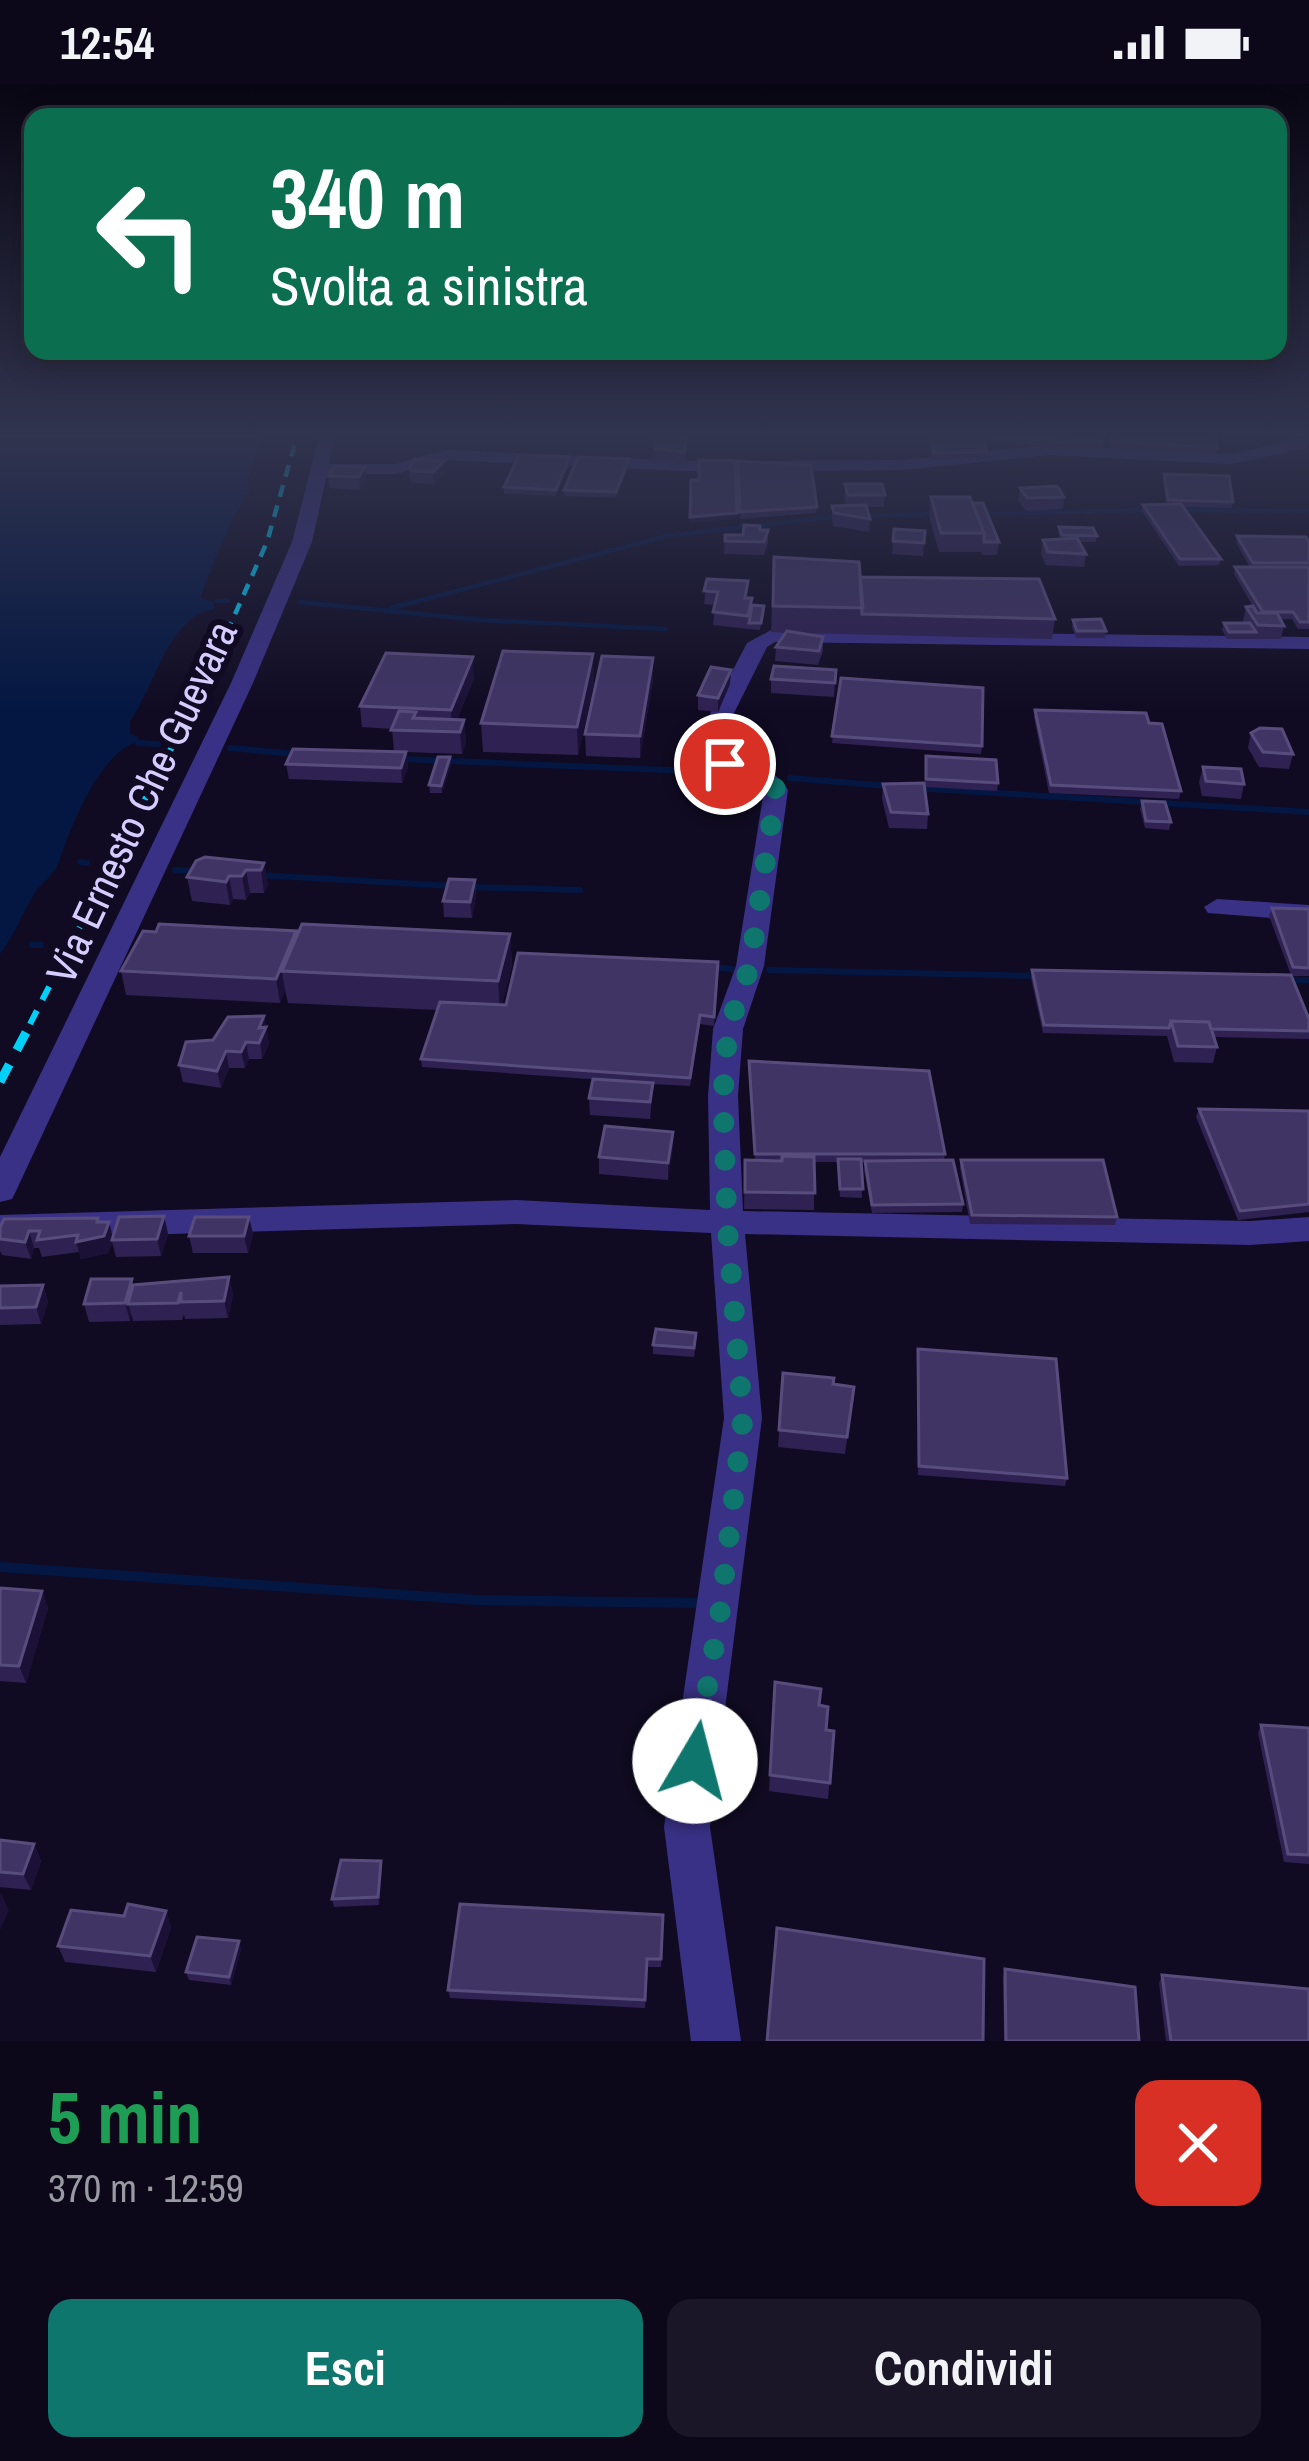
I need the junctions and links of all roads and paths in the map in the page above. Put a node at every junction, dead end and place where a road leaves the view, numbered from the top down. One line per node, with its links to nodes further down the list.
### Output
1 (305, 527): 5 (street, Via Ernesto Che Guevara)
2 (1309, 643): 6 (street)
3 (1217, 907): 4 (street)
4 (1309, 913)
5 (0, 1191)
6 (727, 1222): 7 (street); 8 (street); 9 (street)
7 (0, 1227)
8 (1309, 1229)
9 (716, 2041)

